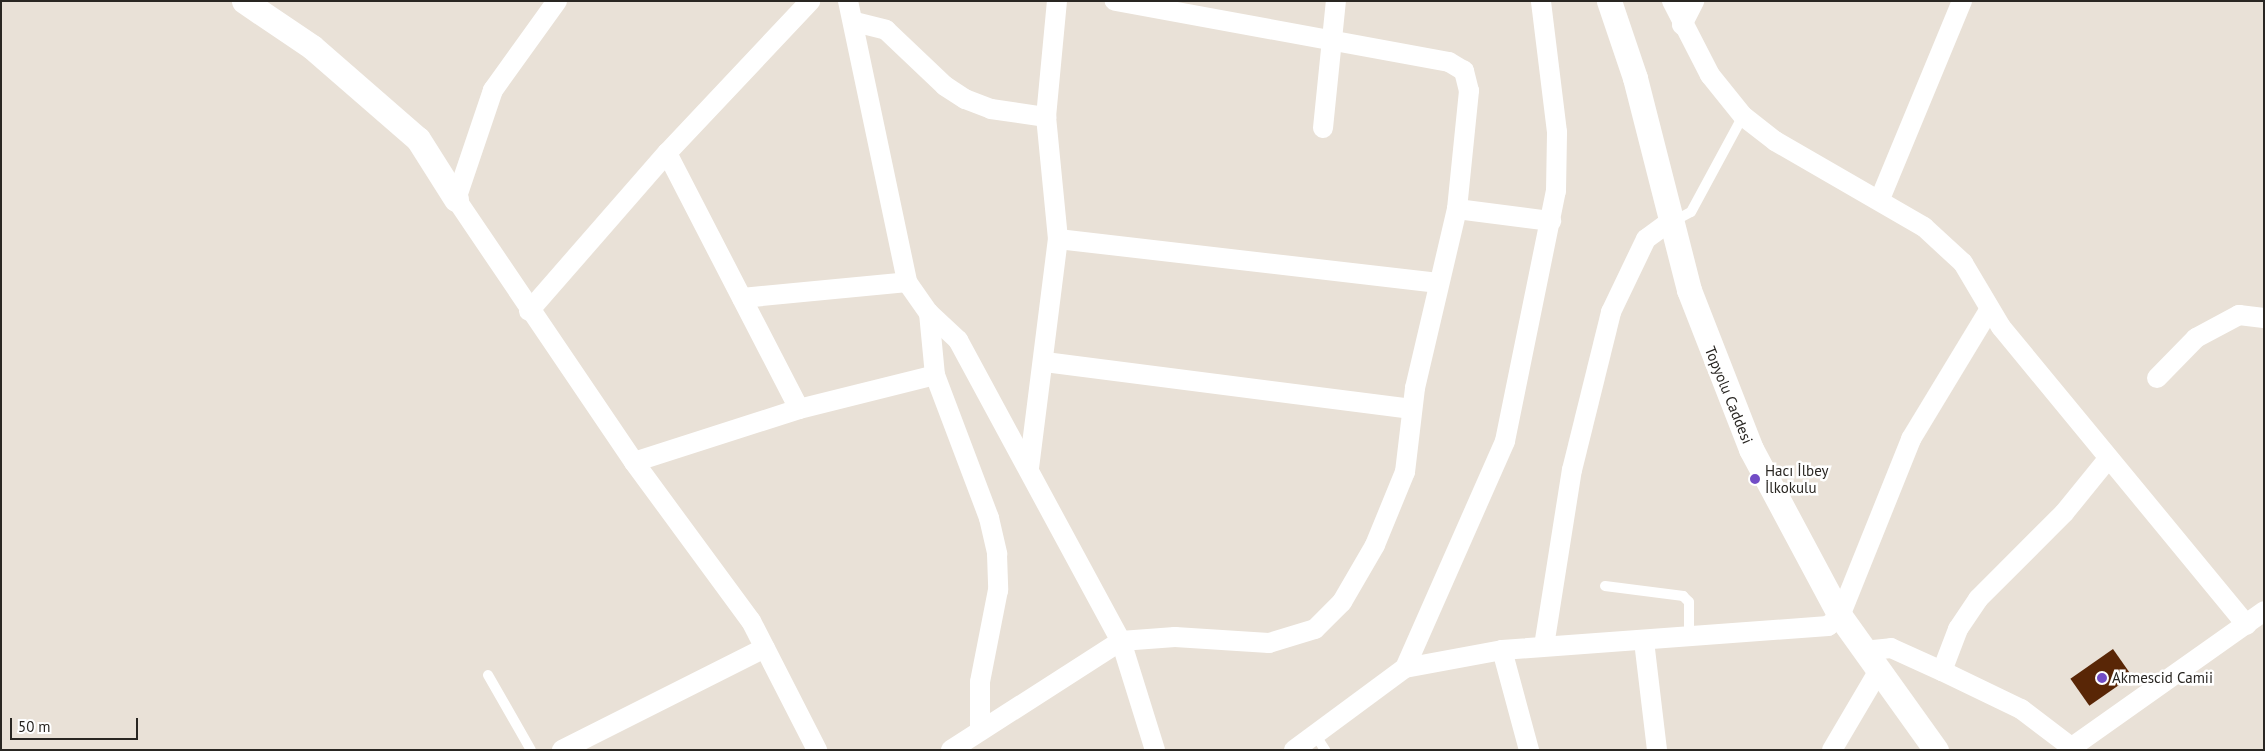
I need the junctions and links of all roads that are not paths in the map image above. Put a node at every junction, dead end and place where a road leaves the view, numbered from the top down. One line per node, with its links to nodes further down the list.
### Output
1 (244, 1): 20 (street)
2 (557, 1): 20 (street)
3 (810, 1): 19 (street)
4 (848, 1): 13 (street)
5 (1057, 1): 17 (street)
6 (1115, 1): 15 (street)
7 (1336, 1): 15 (street)
8 (1541, 1): 23 (street)
9 (1609, 1): 24 (street, Topyolu Caddesi)
10 (1672, 1): 14 (street)
11 (1694, 1): 14 (street)
12 (1962, 1): 21 (street)
13 (855, 22): 17 (street); 26 (street)
14 (1682, 25): 16 (street)
15 (1332, 44): 18 (street); 22 (street)
16 (1743, 116): 21 (street); 24 (lane)
17 (1046, 117): 25 (street)
18 (1323, 128)
19 (667, 153): 28 (street); 30 (street)
20 (456, 199): 30 (street)
21 (1880, 199): 29 (street)
22 (1457, 209): 23 (street); 27 (street)
23 (1551, 221): 52 (street)
24 (1669, 222): 43 (street, Topyolu Caddesi); 48 (street)
25 (1058, 239): 27 (street); 33 (street)
26 (907, 282): 28 (street); 31 (street)
27 (1438, 283): 37 (street)
28 (742, 298): 36 (street)
29 (1989, 310): 38 (street); 43 (street)
30 (529, 311): 39 (street)
31 (929, 313): 34 (street); 40 (street)
32 (2264, 318): 35 (street)
33 (1045, 362): 37 (street); 40 (street)
34 (935, 374): 36 (street); 56 (street)
35 (2157, 378)
36 (799, 409): 39 (street)
37 (1412, 409): 46 (street)
38 (2107, 460): 44 (street); 53 (street)
39 (634, 462): 49 (street)
40 (1029, 468): 46 (street)
41 (1605, 586): 45 (lane)
42 (2264, 611): 44 (street)
43 (1840, 616): 45 (street); 51 (street, Topyolu Caddesi)
44 (2247, 626): 58 (street)
45 (1689, 638): 47 (street)
46 (1121, 640): 56 (street); 63 (street)
47 (1644, 641): 48 (street); 66 (street)
48 (1544, 646): 50 (street)
49 (765, 648): 60 (street); 61 (street)
50 (1502, 650): 52 (street); 65 (street)
51 (1863, 651): 53 (street); 54 (street, Topyolu Caddesi)
52 (1405, 668): 57 (street)
53 (1942, 670): 58 (street)
54 (1878, 672): 67 (street); 68 (street, Topyolu Caddesi)
55 (488, 675): 59 (lane)
56 (980, 728): 62 (street)
57 (1320, 743): 64 (street)
58 (2072, 749)
59 (531, 750)
60 (562, 750)
61 (817, 750)
62 (951, 750)
63 (1155, 750)
64 (1294, 750)
65 (1529, 750)
66 (1657, 750)
67 (1832, 750)
68 (1936, 750)

